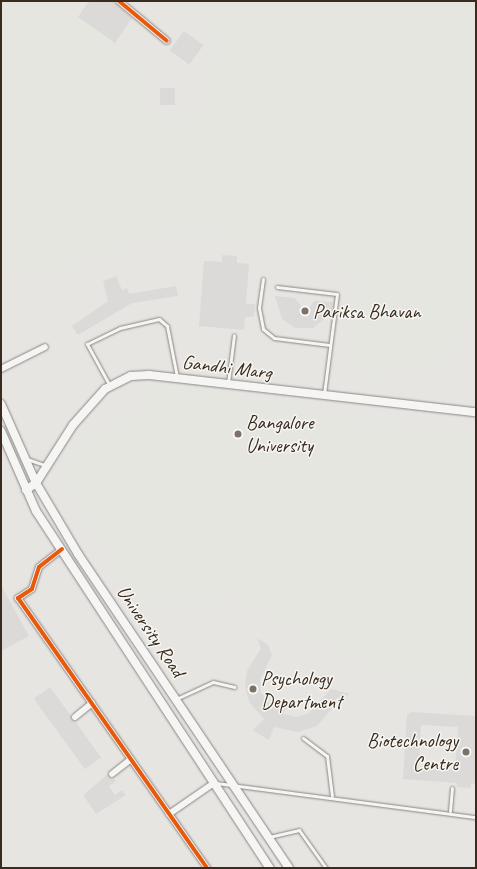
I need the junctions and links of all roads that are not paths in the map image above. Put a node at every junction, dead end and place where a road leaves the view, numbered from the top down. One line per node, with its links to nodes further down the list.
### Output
1 (119, 1): 2 (street)
2 (167, 41)
3 (263, 279): 6 (lane)
4 (278, 287): 6 (lane)
5 (234, 335): 10 (lane)
6 (330, 345): 12 (lane)
7 (45, 347): 8 (street)
8 (1, 369)
9 (178, 378): 10 (main road, Gandhi Marg); 11 (main road, Gandhi Marg); 11 (lane)
10 (228, 384): 12 (main road, Gandhi Marg)
11 (110, 386): 17 (main road, Gandhi Marg)
12 (324, 395): 14 (main road, Gandhi Marg)
13 (1, 404): 16 (main road, University Road)
14 (476, 412)
15 (1, 431): 19 (main road, University Road)
16 (26, 459): 17 (lane); 18 (main road, University Road)
17 (47, 466): 18 (main road, Gandhi Marg)
18 (36, 483): 19 (main road, Gandhi Marg); 22 (main road, University Road)
19 (26, 490): 20 (main road, University Road)
20 (62, 549): 23 (street); 28 (main road, University Road)
21 (234, 687): 22 (lane)
22 (176, 699): 29 (main road, University Road)
23 (92, 703): 24 (street); 26 (street)
24 (75, 718)
25 (303, 738): 31 (lane)
26 (131, 759): 27 (street); 33 (street)
27 (112, 774)
28 (214, 783): 29 (lane); 33 (street); 37 (main road, University Road)
29 (233, 783): 31 (lane); 35 (main road, University Road)
30 (452, 788): 32 (lane)
31 (332, 796): 32 (lane)
32 (450, 811): 34 (lane)
33 (169, 814): 36 (street)
34 (476, 817)
35 (269, 837): 38 (main road, University Road); 39 (lane)
36 (207, 868)
37 (270, 868)
38 (289, 868)
39 (326, 868)

